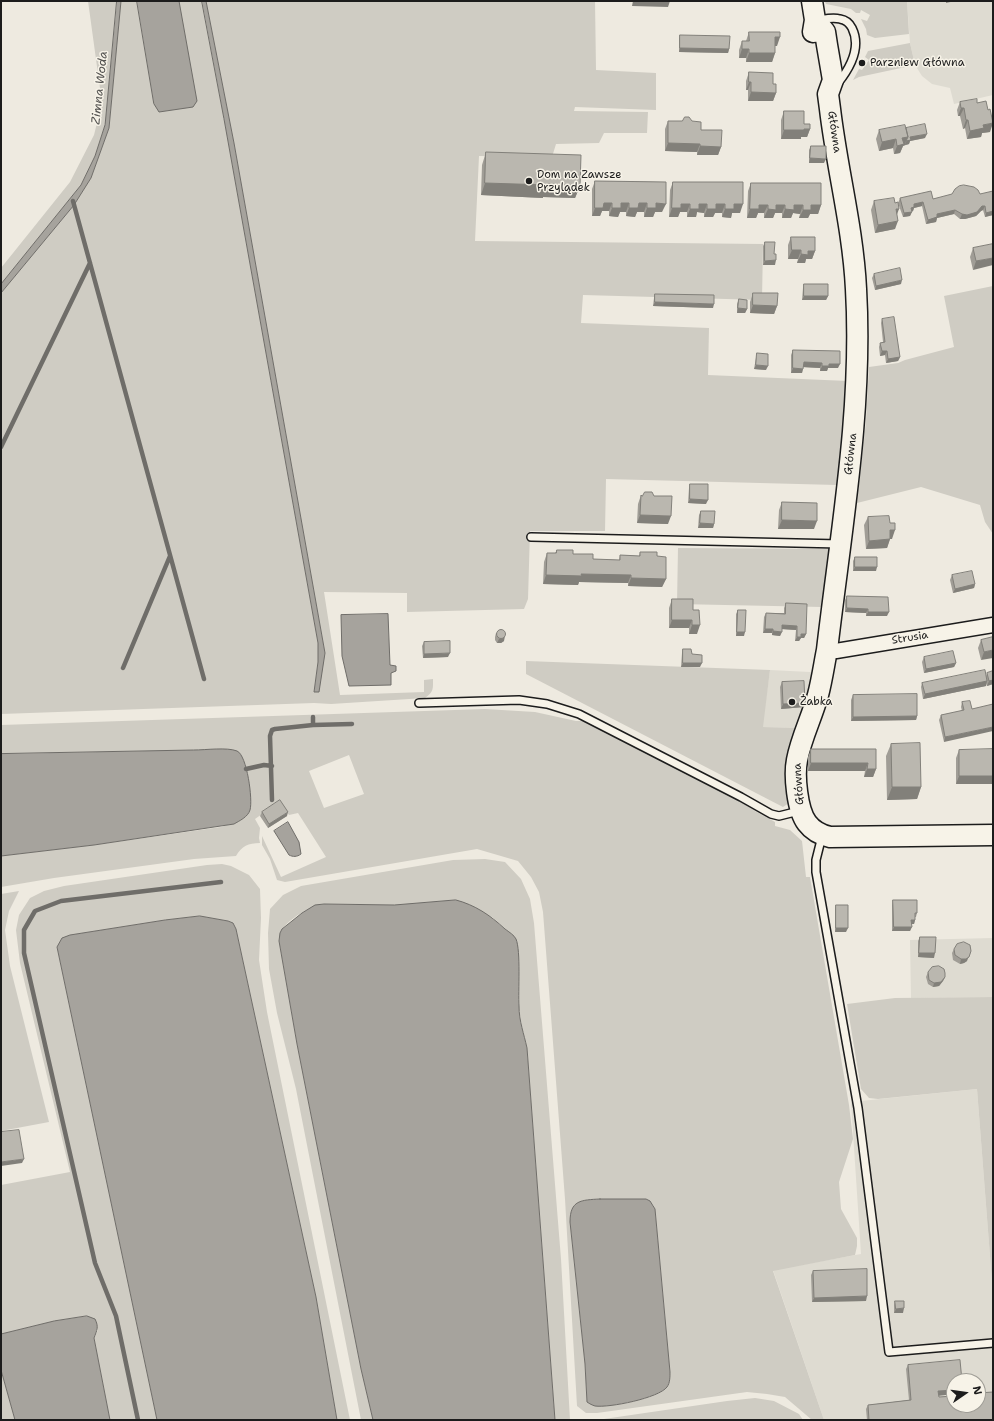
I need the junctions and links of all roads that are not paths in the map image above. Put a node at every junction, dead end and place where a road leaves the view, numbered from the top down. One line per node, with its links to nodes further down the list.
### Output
1 (813, 10): 2 (street, Główna); 2 (lane)
2 (828, 94): 4 (street, Główna)
3 (531, 537): 4 (lane)
4 (840, 544): 6 (street, Główna)
5 (993, 625): 6 (street, Strusia)
6 (827, 650): 8 (street, Główna)
7 (419, 703): 8 (lane)
8 (802, 811): 9 (street, Główna)
9 (822, 835): 10 (street); 11 (lane)
10 (993, 835)
11 (993, 1343)

